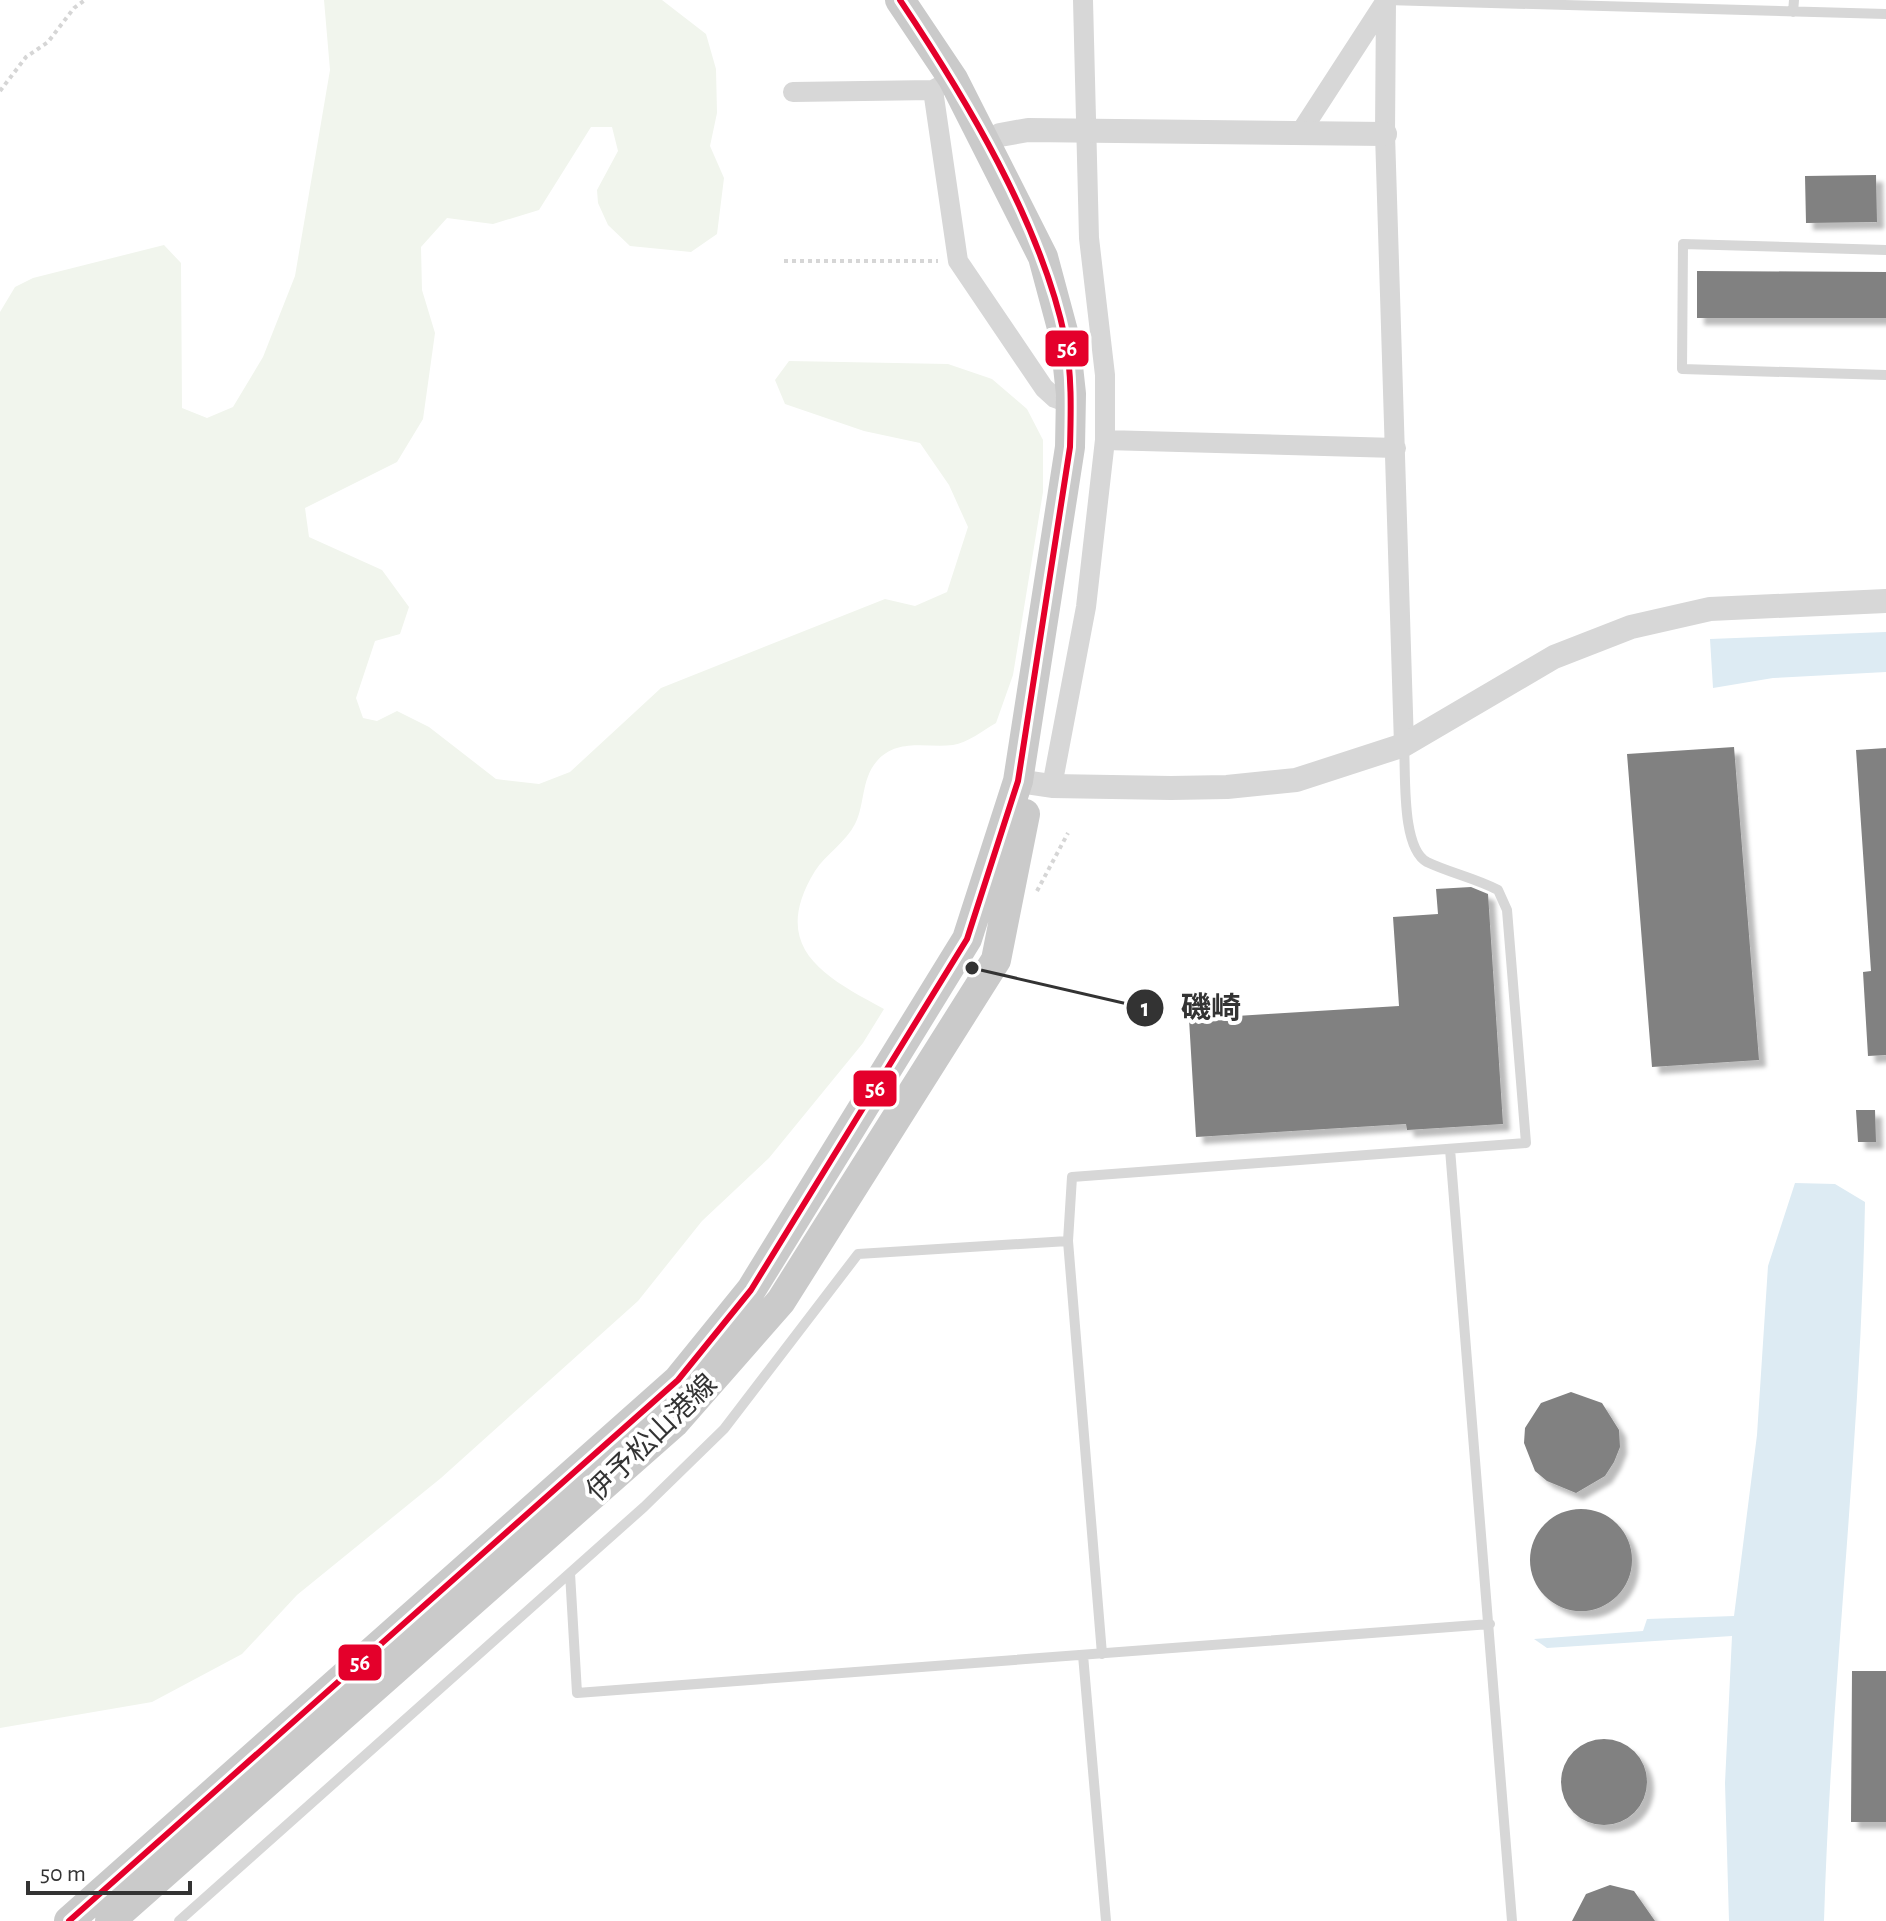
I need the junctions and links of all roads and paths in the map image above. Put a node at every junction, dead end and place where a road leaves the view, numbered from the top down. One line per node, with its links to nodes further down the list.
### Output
1 (85, 0): 9 (path)
2 (900, 0): 8 (main road, 伊予松山港線)
3 (1083, 0): 11 (street)
4 (1386, 0): 6 (lane); 12 (street); 13 (street)
5 (1794, 0): 6 (lane)
6 (1793, 12): 7 (lane)
7 (1886, 14)
8 (943, 84): 10 (street); 14 (main road, 伊予松山港線); 17 (street)
9 (0, 91)
10 (793, 92)
11 (1085, 130): 12 (street); 14 (street); 20 (street)
12 (1300, 133): 13 (street)
13 (1385, 134): 21 (street)
14 (987, 143): 19 (main road, 伊予松山港線)
15 (1886, 250): 18 (lane)
16 (784, 261): 17 (path)
17 (958, 261): 19 (street)
18 (1886, 375)
19 (1071, 404): 24 (main road, 伊予松山港線)
20 (1105, 440): 21 (street); 25 (street)
21 (1396, 448): 23 (street)
22 (1886, 601): 23 (street)
23 (1404, 745): 25 (street); 26 (lane)
24 (1018, 781): 25 (street); 32 (main road, 伊予松山港線); 33 (main road, 伊予松山港線)
25 (1052, 786)
26 (1450, 1149): 27 (lane); 29 (lane)
27 (1068, 1241): 28 (lane); 30 (lane)
28 (570, 1573): 31 (lane); 34 (lane)
29 (1490, 1624): 30 (lane); 36 (lane)
30 (1102, 1654): 31 (lane)
31 (1083, 1655): 35 (lane)
32 (69, 1921)
33 (110, 1921)
34 (179, 1921)
35 (1106, 1921)
36 (1512, 1921)

